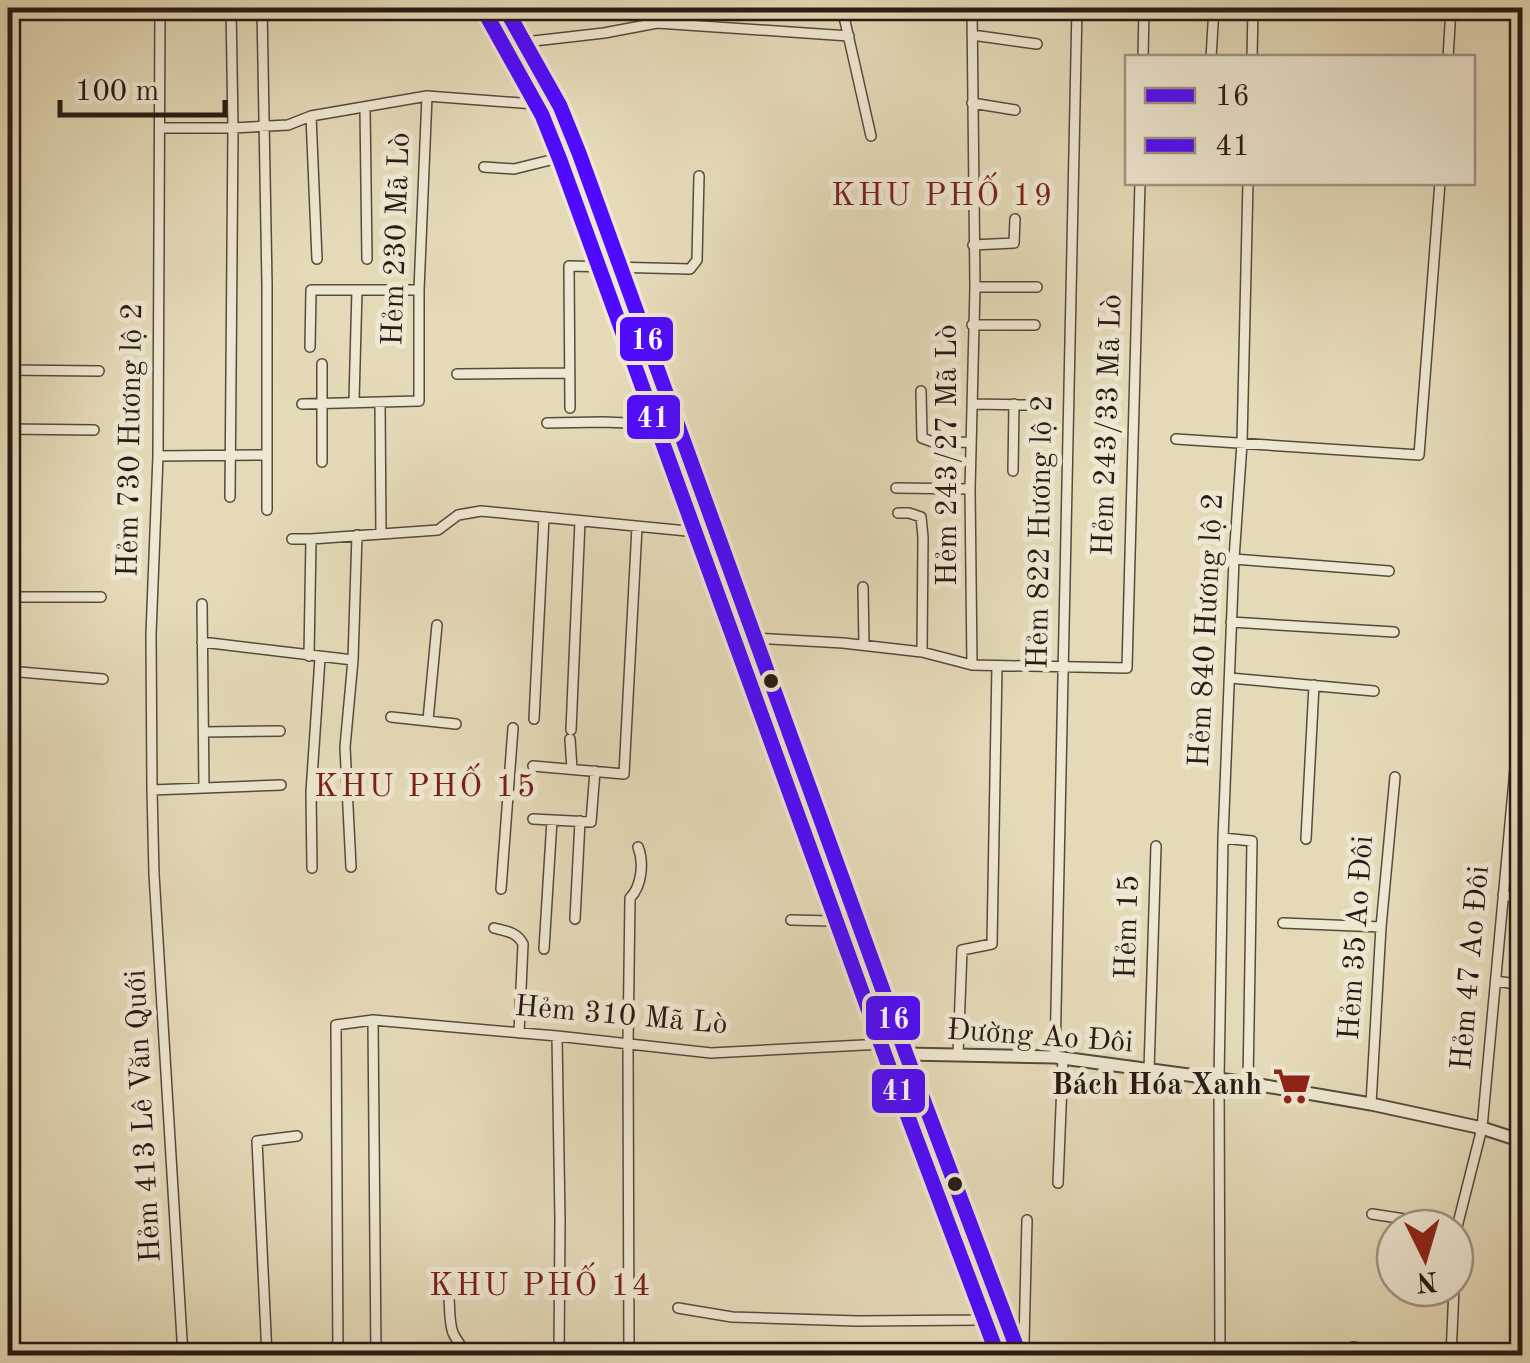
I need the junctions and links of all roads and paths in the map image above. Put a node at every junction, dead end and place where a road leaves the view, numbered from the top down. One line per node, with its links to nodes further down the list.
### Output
1 (160, 8): 27 (street, Hẻm 730 Hương lộ 2)
2 (231, 8): 28 (street)
3 (262, 8): 26 (street)
4 (505, 8): 14 (main road)
5 (842, 8): 13 (street)
6 (972, 8): 12 (street, Hẻm 243/27 Mã Lò)
7 (1076, 8): 104 (street, Hẻm 822 Hương lộ 2)
8 (1144, 8): 16 (street)
9 (1214, 8): 17 (street)
10 (1253, 8): 18 (street)
11 (1451, 8): 19 (street)
12 (972, 35): 15 (street); 21 (street, Hẻm 243/27 Mã Lò)
13 (849, 36): 14 (street); 29 (street)
14 (525, 42): 22 (main road)
15 (1037, 44)
16 (1143, 55)
17 (1212, 55)
18 (1252, 55)
19 (1448, 55)
20 (427, 96): 22 (street, Hẻm 230 Mã Lò); 23 (street); 44 (street, Hẻm 230 Mã Lò)
21 (972, 103): 24 (street); 37 (street, Hẻm 243/27 Mã Lò)
22 (560, 106): 30 (main road)
23 (365, 108): 25 (street); 38 (street)
24 (1015, 110)
25 (311, 116): 26 (street); 39 (street)
26 (263, 127): 28 (street); 70 (street)
27 (160, 128): 28 (street); 71 (street, Hẻm 730 Hương lộ 2)
28 (234, 128): 69 (street)
29 (871, 136)
30 (579, 153): 31 (street); 40 (main road)
31 (484, 168)
32 (699, 176): 40 (street)
33 (1140, 185): 104 (street, Hẻm 243/33 Mã Lò)
34 (1248, 185): 68 (street, Hẻm 840 Hương lộ 2)
35 (1440, 185): 68 (street)
36 (1014, 219): 37 (street)
37 (973, 245): 41 (street, Hẻm 243/27 Mã Lò)
38 (367, 259)
39 (317, 260)
40 (622, 266): 51 (street); 63 (main road)
41 (974, 287): 42 (street); 46 (street, Hẻm 243/27 Mã Lò)
42 (1037, 287)
43 (356, 290): 44 (street); 47 (street); 54 (street)
44 (419, 290): 57 (street, Hẻm 230 Mã Lò)
45 (1035, 324): 46 (street)
46 (972, 325): 58 (street, Hẻm 243/27 Mã Lò)
47 (310, 347)
48 (322, 364): 56 (street)
49 (8, 370): 50 (street)
50 (99, 372)
51 (569, 373): 52 (street); 61 (street)
52 (457, 374)
53 (921, 390): 67 (street)
54 (354, 401): 56 (street, Hẻm 230 Mã Lò); 57 (street, Hẻm 230 Mã Lò)
55 (302, 404): 56 (street, Hẻm 230 Mã Lò)
56 (322, 404): 72 (street)
57 (380, 404): 82 (street)
58 (972, 404): 59 (street); 67 (street, Hẻm 243/27 Mã Lò)
59 (1014, 404): 60 (street); 73 (street)
60 (1033, 405)
61 (570, 408)
62 (547, 423): 63 (street)
63 (680, 425): 83 (main road)
64 (8, 429): 65 (street)
65 (94, 430)
66 (1176, 439): 68 (street)
67 (971, 442): 75 (street, Hẻm 243/27 Mã Lò)
68 (1242, 443): 87 (street, Hẻm 840 Hương lộ 2)
69 (231, 455): 70 (street); 71 (street); 76 (street)
70 (267, 455): 77 (street)
71 (158, 456): 124 (street, Hẻm 730 Hương lộ 2)
72 (322, 462)
73 (1013, 472)
74 (896, 488): 75 (street)
75 (970, 489): 102 (street, Hẻm 243/27 Mã Lò)
76 (230, 497)
77 (267, 510)
78 (898, 513): 99 (street)
79 (544, 517): 80 (street); 82 (street); 112 (street)
80 (580, 521): 81 (street); 119 (street)
81 (636, 527): 83 (street); 120 (street)
82 (380, 534): 84 (street)
83 (718, 534): 96 (main road)
84 (357, 535): 86 (street); 101 (street)
85 (292, 539): 86 (street)
86 (311, 540): 100 (street)
87 (1234, 559): 88 (street); 93 (street, Hẻm 840 Hương lộ 2)
88 (1389, 571)
89 (862, 587): 98 (street)
90 (8, 597): 91 (street)
91 (101, 597)
92 (202, 604): 97 (street)
93 (1231, 622): 95 (street); 106 (street, Hẻm 840 Hương lộ 2)
94 (437, 626): 113 (street)
95 (1394, 632)
96 (755, 638): 98 (street); 138 (main road)
97 (202, 642): 100 (street); 117 (street)
98 (864, 646): 99 (street)
99 (922, 652): 102 (street)
100 (315, 657): 101 (street); 133 (street)
101 (353, 660): 132 (street)
102 (972, 665): 103 (street)
103 (997, 666): 104 (street); 152 (street)
104 (1064, 667): 153 (street, Hẻm 822 Hương lộ 2)
105 (8, 671): 107 (street)
106 (1230, 678): 108 (street); 128 (street, Hẻm 840 Hương lộ 2)
107 (102, 679)
108 (1314, 685): 109 (street); 129 (street)
109 (1374, 691)
110 (1522, 693): 136 (street, Hẻm 47 Ao Đôi)
111 (391, 717): 113 (street)
112 (534, 719)
113 (428, 720): 114 (street)
114 (456, 724)
115 (512, 728): 135 (street)
116 (280, 731): 117 (street)
117 (204, 732): 123 (street)
118 (533, 766): 119 (street)
119 (572, 770): 120 (street)
120 (595, 771): 127 (street)
121 (1396, 777): 142 (street, Hẻm 35 Ao Đôi)
122 (281, 785): 123 (street)
123 (204, 788): 124 (street)
124 (152, 790): 134 (street, Hẻm 730 Hương lộ 2)
125 (533, 818): 126 (street)
126 (552, 820): 127 (street); 144 (street)
127 (580, 821): 139 (street)
128 (1223, 838): 155 (street, Hẻm 840 Hương lộ 2); 156 (street)
129 (1306, 839)
130 (1156, 846): 154 (street, Hẻm 15)
131 (638, 847): 150 (street)
132 (351, 867)
133 (312, 868)
134 (154, 874): 175 (street, Hẻm 413 Lê Văn Quới)
135 (501, 889)
136 (1503, 895): 137 (street); 145 (street, Hẻm 47 Ao Đôi)
137 (1522, 897)
138 (857, 918): 140 (street); 151 (main road)
139 (575, 919)
140 (791, 920)
141 (1283, 923): 142 (street)
142 (1382, 927): 158 (street, Hẻm 35 Ao Đôi)
143 (494, 928): 148 (street)
144 (544, 949)
145 (1496, 981): 146 (street); 159 (street, Hẻm 47 Ao Đôi)
146 (1522, 985)
147 (373, 1020): 148 (street, Hẻm 310 Mã Lò); 177 (street, Hẻm 310 Mã Lò); 178 (street)
148 (518, 1033): 149 (street, Hẻm 310 Mã Lò)
149 (558, 1036): 150 (street, Hẻm 310 Mã Lò); 180 (street)
150 (628, 1045): 151 (street, Hẻm 310 Mã Lò); 181 (street)
151 (904, 1049): 152 (street, Đường Ao Đôi); 157 (street); 170 (main road)
152 (958, 1054): 153 (street, Đường Ao Đôi)
153 (1059, 1057): 154 (street, Đường Ao Đôi); 162 (street, Hẻm 822 Hương lộ 2)
154 (1149, 1070): 155 (street, Đường Ao Đôi)
155 (1219, 1080): 156 (street, Đường Ao Đôi); 182 (street, Hẻm 840 Hương lộ 2)
156 (1248, 1083): 158 (street, Đường Ao Đôi)
157 (898, 1104)
158 (1371, 1104): 159 (street, Đường Ao Đôi)
159 (1482, 1128): 161 (street, Đường Ao Đôi); 163 (street, Hẻm 47 Ao Đôi)
160 (297, 1136): 176 (street)
161 (1522, 1141)
162 (1058, 1183)
163 (1462, 1208)
164 (1372, 1214): 165 (street)
165 (1375, 1214)
166 (1026, 1220): 174 (street)
167 (450, 1298): 179 (street)
168 (678, 1308): 170 (street)
169 (1453, 1308): 184 (street)
170 (1005, 1318): 174 (main road)
171 (1353, 1347): 183 (street)
172 (38, 1348): 173 (street)
173 (8, 1352)
174 (1019, 1353)
175 (182, 1356)
176 (267, 1356)
177 (338, 1356)
178 (376, 1356)
179 (464, 1356)
180 (559, 1356)
181 (629, 1356)
182 (1220, 1356)
183 (1403, 1356)
184 (1450, 1356)

